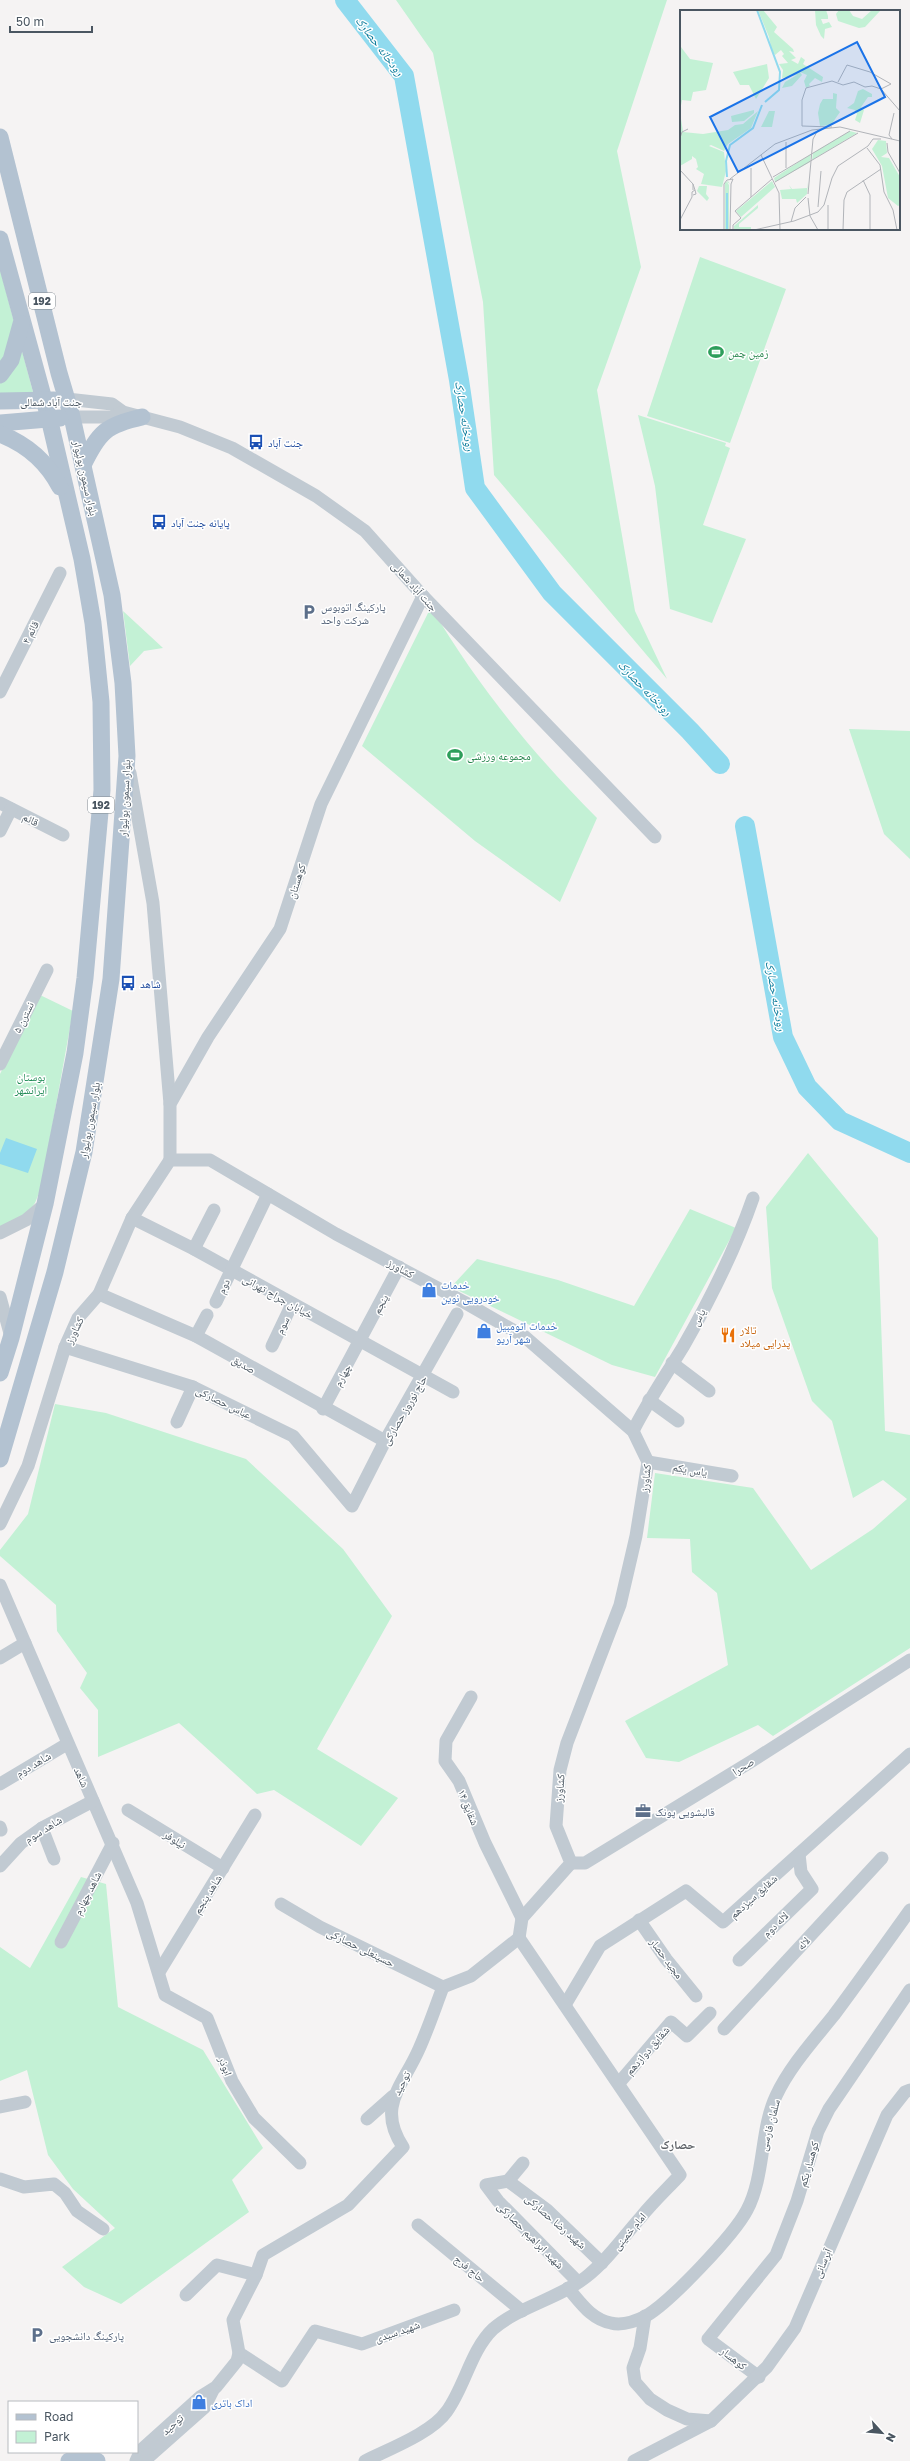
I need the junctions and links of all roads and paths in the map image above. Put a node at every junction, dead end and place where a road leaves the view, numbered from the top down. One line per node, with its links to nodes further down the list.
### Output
1 (0, 137): 5 (main road, بلوار سیمون بولیوار / 192)
2 (0, 239): 3 (main road, بلوار سیمون بولیوار / 192)
3 (22, 322): 4 (main road); 7 (main road, بلوار سیمون بولیوار / 192)
4 (0, 375)
5 (67, 399): 7 (main road, جنت آباد شمالی); 8 (street, جنت آباد شمالی); 9 (main road, بلوار سیمون بولیوار / 192)
6 (0, 401): 7 (main road, جنت آباد شمالی)
7 (43, 401): 11 (main road, بلوار سیمون بولیوار / 192)
8 (123, 412): 9 (street, جنت آباد شمالی); 10 (street, جنت آباد شمالی)
9 (72, 417): 11 (main road, جنت آباد شمالی); 14 (main road, بلوار سیمون بولیوار / 192)
10 (142, 417): 14 (main road); 17 (street, جنت آباد شمالی)
11 (49, 418): 12 (main road, جنت آباد شمالی); 15 (main road, بلوار سیمون بولیوار / 192)
12 (0, 423)
13 (0, 434): 15 (main road)
14 (83, 465): 19 (main road, بلوار سیمون بولیوار / 192)
15 (67, 501): 30 (main road, بلوار سیمون بولیوار / 192)
16 (60, 573): 18 (street, قائم ۴)
17 (423, 596): 23 (street, جنت آباد شمالی); 26 (street, کوهستان)
18 (0, 692)
19 (127, 756): 26 (street); 60 (main road, بلوار سیمون بولیوار / 192)
20 (6, 806): 21 (street); 22 (street, قائم)
21 (0, 831)
22 (63, 835)
23 (655, 837)
24 (47, 970): 25 (street, نسترن ۵)
25 (0, 1064)
26 (170, 1104): 27 (street, کوهستان)
27 (170, 1160): 28 (street, کشاورز); 32 (street, کشاورز)
28 (268, 1194): 35 (street, کشاورز); 36 (street, دوم)
29 (753, 1198): 48 (street, یاس)
30 (45, 1204): 33 (street); 44 (main road, بلوار سیمون بولیوار / 192)
31 (214, 1210): 34 (street)
32 (132, 1218): 34 (street, خیابان جراح تهرانی); 37 (street, کشاورز)
33 (0, 1233)
34 (194, 1249): 36 (street, خیابان جراح تهرانی)
35 (399, 1267): 45 (street, پنجم); 58 (street, کشاورز)
36 (231, 1270): 39 (street, دوم); 40 (street, خیابان جراح تهرانی)
37 (99, 1294): 43 (street, صدیق); 47 (street, کشاورز)
38 (0, 1297): 44 (street)
39 (216, 1302)
40 (292, 1304): 45 (street, خیابان جراح تهرانی); 46 (street, سوم)
41 (457, 1314): 50 (street, حاج نوروز حصارکی)
42 (206, 1315): 43 (street)
43 (196, 1336): 55 (street, صدیق)
44 (11, 1338): 49 (main road, بلوار سیمون بولیوار / 192)
45 (360, 1341): 50 (street, خیابان جراح تهرانی); 55 (street, چهارم)
46 (272, 1346)
47 (65, 1347): 51 (street, عباس حصارکی); 64 (street, کشاورز)
48 (672, 1364): 52 (street); 54 (street, یاس)
49 (0, 1373)
50 (423, 1376): 53 (street, خیابان جراح تهرانی); 59 (street, حاج نوروز حصارکی)
51 (193, 1387): 57 (street); 63 (street, عباس حصارکی)
52 (709, 1391)
53 (453, 1392)
54 (649, 1400): 56 (street); 58 (street, یاس)
55 (323, 1409): 59 (street, صدیق)
56 (678, 1421)
57 (177, 1422)
58 (633, 1431): 61 (street, کشاورز)
59 (385, 1441): 63 (street, حاج نوروز حصارکی)
60 (0, 1459)
61 (648, 1462): 62 (street, یاس یکم); 81 (street, کشاورز)
62 (732, 1476)
63 (352, 1506)
64 (0, 1524)
65 (0, 1585): 66 (street, شاهد)
66 (25, 1643): 67 (street); 70 (street, شاهد)
67 (0, 1658)
68 (910, 1660): 81 (street, صحرا)
69 (471, 1697): 86 (street, شقایق ۱۴)
70 (67, 1744): 72 (street, شاهد دوم); 73 (street, شاهد)
71 (910, 1754): 78 (street, شقایق سیزدهم)
72 (0, 1784)
73 (93, 1801): 76 (street, شاهد سوم); 77 (street, شاهد)
74 (128, 1810): 83 (street, نیلوفر)
75 (256, 1815): 83 (street, شاهد پنجم)
76 (42, 1828): 80 (street); 82 (street, شاهد سوم)
77 (113, 1843): 89 (street, شاهد چهارم); 91 (street, شاهد)
78 (800, 1854): 87 (street, شقایق سیزدهم); 90 (street, لاله دوم)
79 (882, 1858): 97 (street, لاله)
80 (54, 1859)
81 (571, 1862): 86 (street)
82 (0, 1866)
83 (223, 1868): 91 (street, شاهد پنجم)
84 (281, 1904): 92 (street, حسینعلی حصارکی)
85 (910, 1910): 116 (street, سلمان فارسی)
86 (522, 1918): 88 (street)
87 (639, 1920): 94 (street, مجید حصار); 95 (street, شقایق سیزدهم)
88 (520, 1938): 92 (street); 95 (street, امام خمینی)
89 (61, 1942)
90 (739, 1960)
91 (159, 1972): 104 (street, ابوذر)
92 (443, 1987): 100 (street, توحید)
93 (910, 1990): 117 (street, کوهسار یکم)
94 (696, 1996)
95 (566, 2005): 98 (street, امام خمینی)
96 (710, 2013): 98 (street, شقایق دوازدهم)
97 (724, 2030)
98 (619, 2083): 110 (street, امام خمینی)
99 (910, 2090): 119 (street, آبرسانی)
100 (393, 2096): 103 (street); 111 (street, توحید)
101 (25, 2102): 102 (street)
102 (0, 2107)
103 (367, 2119)
104 (300, 2163)
105 (523, 2163): 107 (street)
106 (0, 2179): 109 (street)
107 (508, 2181): 110 (street, شهید رضا حصارکی); 112 (street, شهید ابراهیم حصارکی)
108 (418, 2225): 115 (street, حاج فرج)
109 (103, 2229)
110 (602, 2263): 112 (street, امام خمینی)
111 (256, 2275): 113 (street); 118 (street, توحید)
112 (573, 2285): 115 (street, امام خمینی); 116 (street)
113 (186, 2295)
114 (454, 2310): 118 (street, شهید سیدی)
115 (522, 2311): 126 (street, امام خمینی)
116 (645, 2316): 121 (street)
117 (708, 2339): 119 (street, کوهسار)
118 (239, 2353): 120 (street, توحید)
119 (759, 2377): 121 (street, آبرسانی)
120 (213, 2390): 124 (street, توحید); 125 (street, توحید)
121 (711, 2421): 127 (street, آبرسانی)
122 (69, 2461): 123 (main road)
123 (97, 2461)
124 (136, 2461)
125 (144, 2461)
126 (365, 2461)
127 (634, 2461)

